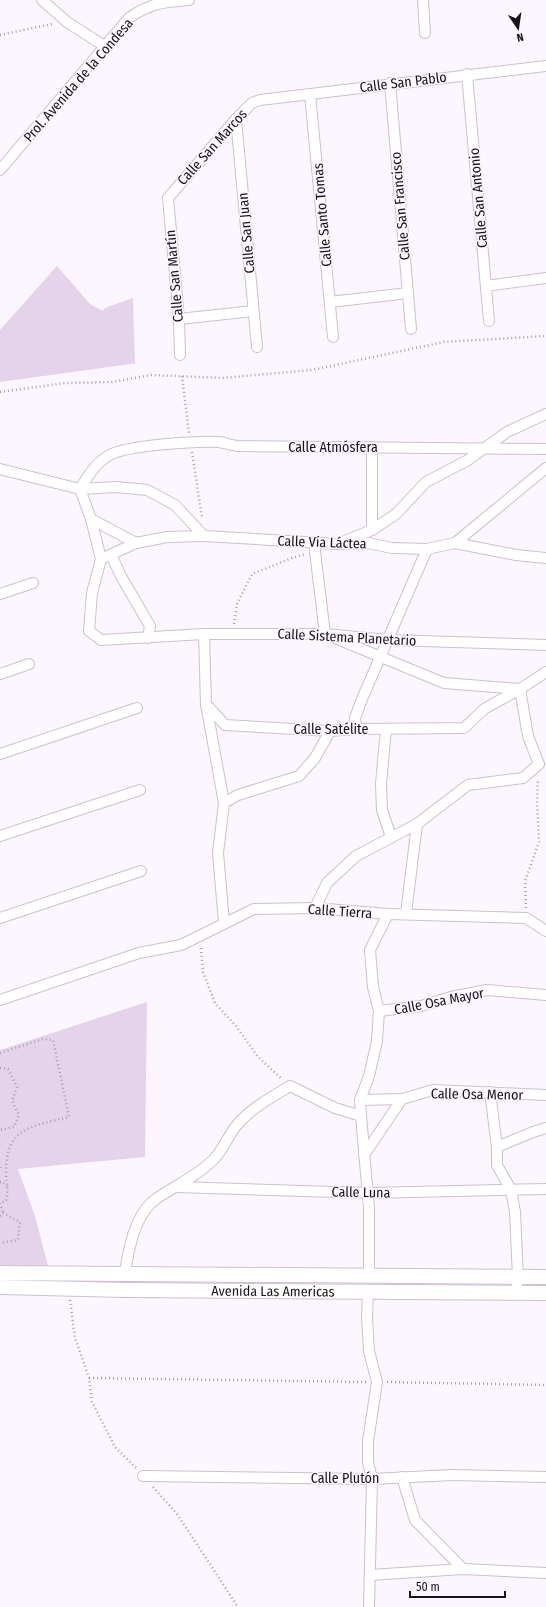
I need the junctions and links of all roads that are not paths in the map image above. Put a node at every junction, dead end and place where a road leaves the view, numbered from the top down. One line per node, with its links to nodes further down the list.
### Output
1 (42, 0): 6 (street)
2 (189, 0): 4 (street, Prol. Avenida de la Condesa)
3 (423, 0): 5 (street)
4 (158, 2): 6 (street, Prol. Avenida de la Condesa)
5 (425, 33)
6 (106, 47): 13 (street, Prol. Avenida de la Condesa)
7 (546, 66): 8 (street, Calle San Pablo)
8 (468, 74): 9 (street, Calle San Pablo); 16 (street, Calle San Antonio)
9 (390, 83): 10 (street, Calle San Pablo); 17 (street, Calle San Francisco)
10 (310, 94): 11 (street, Calle San Pablo); 18 (street, Calle Santo Tomas)
11 (260, 100): 12 (street, Calle San Marcos)
12 (236, 119): 14 (street, Calle San Marcos); 19 (street, Calle San Juan)
13 (0, 170)
14 (168, 198): 20 (street, Calle San Martín)
15 (546, 278): 16 (street)
16 (486, 286): 21 (street, Calle San Antonio)
17 (408, 294): 18 (street); 22 (street, Calle San Francisco)
18 (330, 302): 23 (street, Calle Santo Tomas)
19 (253, 311): 20 (street); 24 (street, Calle San Juan)
20 (178, 319): 25 (street, Calle San Martín)
21 (489, 321)
22 (411, 329)
23 (333, 337)
24 (257, 347)
25 (180, 355)
26 (546, 414): 28 (street)
27 (372, 447): 28 (street, Calle Atmósfera); 32 (street, Calle Atmósfera); 34 (street)
28 (486, 447): 29 (street, Calle Atmósfera); 34 (street)
29 (546, 449)
30 (546, 468): 38 (street)
31 (0, 469): 32 (street)
32 (80, 489): 33 (street); 35 (street)
33 (91, 519): 36 (street); 43 (street)
34 (372, 530): 37 (street)
35 (204, 536): 36 (street, Calle Vía Láctea); 39 (street, Calle Vía Láctea)
36 (136, 543): 41 (street, Calle Vía Láctea)
37 (338, 544): 39 (street, Calle Vía Láctea); 40 (street, Calle Vía Láctea)
38 (455, 544): 40 (street, Calle Vía Láctea); 42 (street, Calle Vía Láctea)
39 (315, 547): 47 (street)
40 (428, 549): 49 (street)
41 (111, 555): 43 (street, Calle Vía Láctea); 48 (street)
42 (546, 558)
43 (101, 559): 48 (street, Calle Sistema Planetario)
44 (34, 583): 45 (street)
45 (0, 594)
46 (204, 634): 47 (street, Calle Sistema Planetario); 48 (street, Calle Sistema Planetario); 56 (street)
47 (325, 634): 49 (street, Calle Sistema Planetario); 51 (street)
48 (148, 638)
49 (389, 640): 50 (street, Calle Sistema Planetario); 51 (street)
50 (546, 645)
51 (380, 658): 55 (street); 58 (street)
52 (29, 664): 54 (street)
53 (546, 672): 55 (street)
54 (0, 674)
55 (520, 689): 59 (street, Calle Satélite); 64 (street)
56 (206, 704): 60 (street, Calle Satélite); 63 (street)
57 (137, 708): 61 (street)
58 (356, 728): 59 (street, Calle Satélite); 60 (street, Calle Satélite)
59 (386, 730): 66 (street)
60 (330, 731): 63 (street)
61 (0, 754)
62 (140, 790): 65 (street)
63 (224, 803): 72 (street)
64 (417, 824): 66 (street); 70 (street)
65 (0, 836)
66 (391, 837): 68 (street)
67 (141, 871): 71 (street)
68 (315, 908): 69 (street, Calle Tierra); 72 (street, Calle Tierra)
69 (388, 914): 70 (street, Calle Tierra); 76 (street)
70 (406, 914): 73 (street, Calle Tierra)
71 (0, 918)
72 (224, 923): 75 (street, Calle Tierra)
73 (546, 931)
74 (546, 994): 76 (street, Calle Osa Mayor)
75 (0, 1000)
76 (379, 1011): 80 (street)
77 (490, 1092): 78 (street, Calle Osa Menor); 79 (street, Calle Osa Menor); 83 (street)
78 (546, 1095)
79 (402, 1099): 80 (street, Calle Osa Menor); 84 (street)
80 (360, 1100): 81 (street)
81 (361, 1116): 84 (street); 85 (street)
82 (546, 1128): 83 (street)
83 (497, 1147): 86 (street)
84 (364, 1156): 88 (street)
85 (176, 1187): 88 (street, Calle Luna); 90 (street)
86 (510, 1190): 87 (street, Calle Luna); 88 (street, Calle Luna); 92 (street)
87 (546, 1190)
88 (368, 1193): 91 (street)
89 (0, 1273): 90 (street, Avenida Las Americas)
90 (125, 1273): 91 (street, Avenida Las Americas)
91 (369, 1276): 92 (street, Avenida Las Americas)
92 (518, 1277): 93 (street, Avenida Las Americas); 96 (street)
93 (546, 1277)
94 (0, 1287): 95 (street, Avenida Las Americas)
95 (368, 1291): 96 (street, Avenida Las Americas); 101 (street)
96 (516, 1292): 97 (street, Avenida Las Americas)
97 (546, 1293)
98 (143, 1476): 101 (street, Calle Plutón)
99 (546, 1476): 100 (street, Calle Plutón)
100 (402, 1477): 101 (street, Calle Plutón); 102 (street)
101 (372, 1479): 104 (street)
102 (463, 1569): 103 (street); 104 (street)
103 (546, 1573)
104 (370, 1575): 105 (street)
105 (369, 1607)

